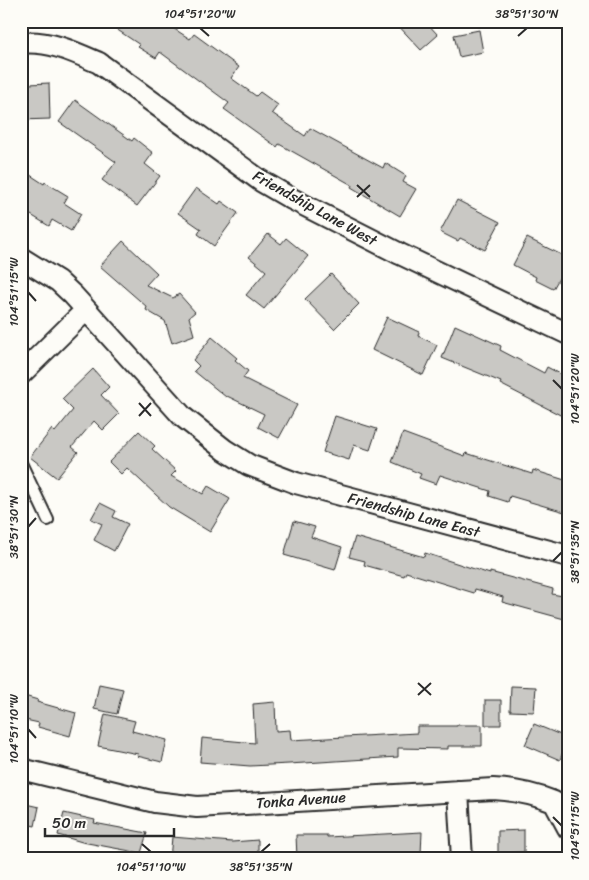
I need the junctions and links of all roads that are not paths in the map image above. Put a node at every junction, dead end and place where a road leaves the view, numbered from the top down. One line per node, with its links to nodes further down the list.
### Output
1 (21, 43): 4 (street, Friendship Lane West)
2 (21, 258): 3 (street, Friendship Lane East)
3 (86, 310): 5 (street); 8 (street, Friendship Lane East)
4 (568, 334)
5 (21, 374)
6 (21, 463): 7 (lane)
7 (48, 520)
8 (568, 556)
9 (21, 769): 10 (street, Tonka Avenue)
10 (458, 791): 11 (street, Tonka Avenue); 12 (street)
11 (568, 828)
12 (462, 859)

